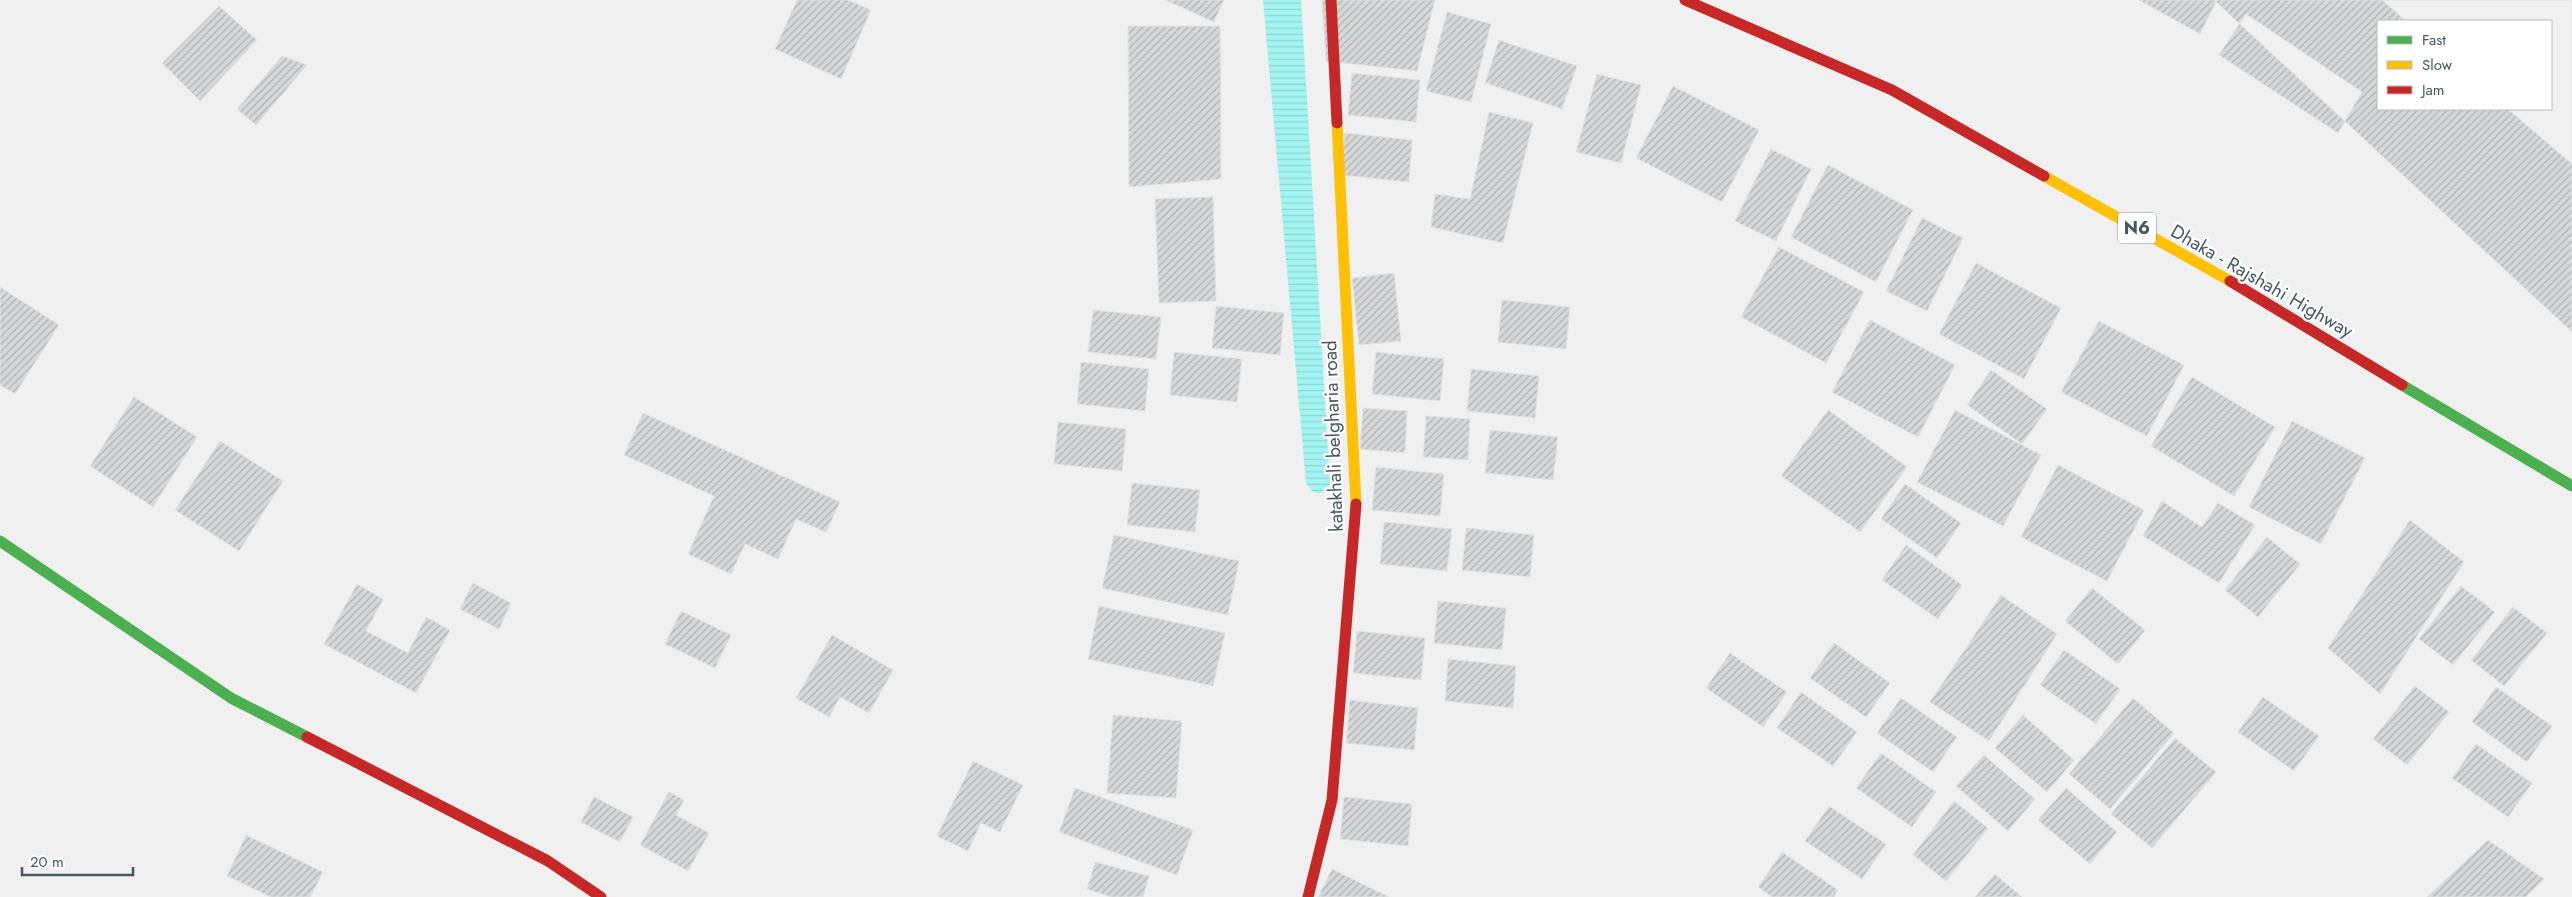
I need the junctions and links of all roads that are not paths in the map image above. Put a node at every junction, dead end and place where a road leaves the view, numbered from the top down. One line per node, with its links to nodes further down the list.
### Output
1 (1331, 0): 6 (main road, katakhali belgharia road)
2 (1685, 0): 3 (main road, Dhaka - Rajshahi Highway / N6)
3 (2572, 486)
4 (0, 542): 5 (main road)
5 (601, 897)
6 (1308, 897)

